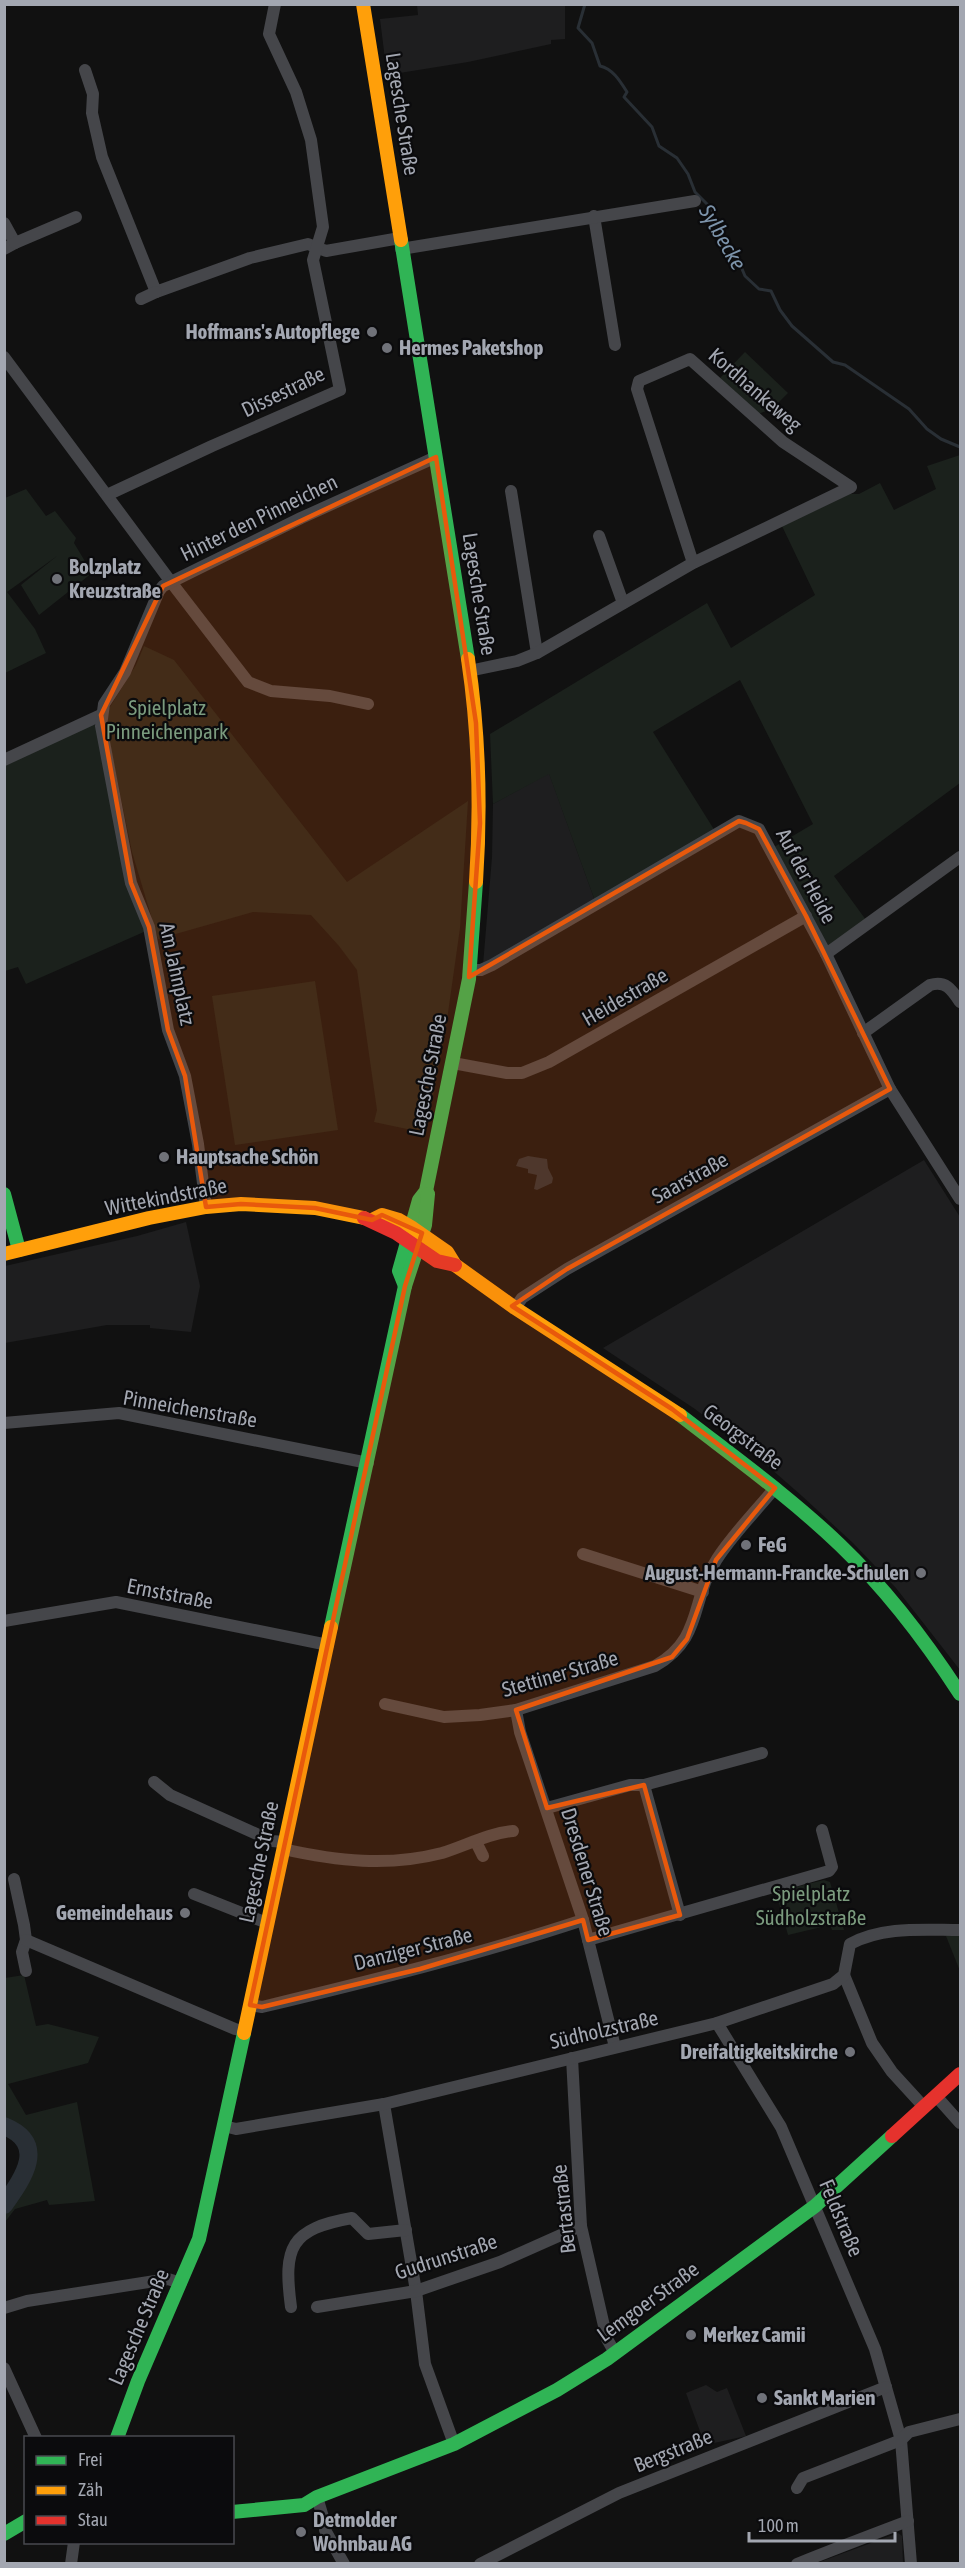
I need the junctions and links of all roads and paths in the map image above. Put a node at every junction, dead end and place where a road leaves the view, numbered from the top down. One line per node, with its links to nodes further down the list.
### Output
1 (275, 4): 10 (street)
2 (363, 4): 8 (street, Lagesche Straße)
3 (86, 70): 11 (street)
4 (694, 201): 5 (street)
5 (594, 216): 8 (street); 13 (street)
6 (76, 217): 9 (street)
7 (4, 223): 9 (street)
8 (400, 244): 10 (street); 15 (street, Lagesche Straße)
9 (10, 246)
10 (317, 248): 11 (street); 17 (street, Dissestraße)
11 (156, 292): 12 (street)
12 (141, 298)
13 (615, 345)
14 (4, 357): 17 (street)
15 (436, 456): 20 (street, Hinter den Pinneichen); 23 (street, Lagesche Straße)
16 (511, 491): 22 (street)
17 (107, 495): 20 (street)
18 (598, 536): 21 (street)
19 (693, 563): 19 (street, Kordhankeweg); 21 (street)
20 (171, 582): 24 (street); 25 (street, Hinter den Pinneichen)
21 (623, 603): 22 (street)
22 (537, 653): 23 (street)
23 (469, 671): 30 (street, Lagesche Straße)
24 (368, 704)
25 (101, 715): 26 (street); 37 (street, Am Jahnplatz)
26 (4, 760)
27 (960, 857): 29 (street)
28 (806, 916): 29 (street, Auf der Heide); 30 (street, Auf der Heide); 33 (street, Heidestraße)
29 (826, 954): 32 (street, Auf der Heide)
30 (469, 970): 33 (street, Lagesche Straße)
31 (960, 1002): 32 (street)
32 (863, 1033): 34 (street, Auf der Heide)
33 (453, 1063): 38 (street, Lagesche Straße)
34 (890, 1089): 36 (street, Auf der Heide); 41 (street, Saarstraße)
35 (4, 1194): 39 (street)
36 (960, 1199)
37 (206, 1208): 38 (street, Wittekindstraße); 39 (street, Wittekindstraße)
38 (415, 1237): 41 (street, Georgstraße); 43 (street, Lagesche Straße)
39 (19, 1250): 40 (street, Wittekindstraße)
40 (4, 1254)
41 (515, 1308): 44 (street, Georgstraße)
42 (4, 1423): 43 (street, Pinneichenstraße)
43 (368, 1463): 48 (street, Lagesche Straße)
44 (775, 1488): 46 (street, Stettiner Straße); 49 (street, Georgstraße)
45 (583, 1554): 46 (street)
46 (703, 1592): 51 (street, Stettiner Straße)
47 (4, 1621): 48 (street, Ernststraße)
48 (328, 1645): 59 (street, Lagesche Straße)
49 (960, 1694)
50 (385, 1704): 51 (street, Stettiner Straße)
51 (516, 1710): 55 (street, Dresdener Straße)
52 (762, 1753): 54 (street)
53 (154, 1782): 59 (street)
54 (644, 1785): 55 (street); 63 (street)
55 (547, 1808): 64 (street, Dresdener Straße)
56 (822, 1830): 63 (street)
57 (513, 1831): 58 (street)
58 (477, 1842): 59 (street); 60 (street)
59 (283, 1846): 65 (street, Lagesche Straße)
60 (483, 1856)
61 (14, 1879): 67 (street)
62 (195, 1894): 65 (street)
63 (680, 1915): 68 (street)
64 (583, 1920): 68 (street, Dresdener Straße); 71 (street, Danziger Straße)
65 (267, 1923): 71 (street, Lagesche Straße)
66 (960, 1930): 70 (street)
67 (26, 1940): 69 (street); 73 (street)
68 (588, 1940): 74 (street, Dresdener Straße)
69 (26, 1971)
70 (844, 1976): 72 (street, Südholzstraße); 79 (street)
71 (250, 2005): 73 (street, Lagesche Straße)
72 (717, 2023): 74 (street, Südholzstraße); 82 (street, Feldstraße)
73 (244, 2031): 81 (street, Lagesche Straße)
74 (615, 2047): 75 (street, Südholzstraße)
75 (572, 2058): 78 (street, Südholzstraße); 83 (street, Bertastraße)
76 (960, 2074): 77 (street, Lemgoer Straße)
77 (936, 2096): 79 (street, Lemgoer Straße); 80 (street)
78 (384, 2104): 81 (street, Südholzstraße); 84 (street)
79 (924, 2107): 82 (street, Lemgoer Straße)
80 (960, 2123)
81 (224, 2126): 85 (street, Lagesche Straße)
82 (815, 2206): 90 (street, Lemgoer Straße); 92 (street, Feldstraße)
83 (581, 2226): 86 (street, Gudrunstraße); 90 (street, Bertastraße)
84 (406, 2230): 86 (street); 87 (street)
85 (181, 2283): 89 (street); 95 (street, Lagesche Straße)
86 (416, 2291): 88 (street, Gudrunstraße); 97 (street)
87 (291, 2307)
88 (317, 2307)
89 (4, 2308)
90 (615, 2353): 97 (street, Lemgoer Straße)
91 (4, 2368): 94 (street)
92 (886, 2387): 96 (street, Feldstraße); 109 (street, Bergstraße)
93 (960, 2419): 96 (street)
94 (35, 2436)
95 (116, 2436)
96 (901, 2440): 98 (street); 102 (street, Feldstraße)
97 (454, 2444): 99 (street, Lemgoer Straße)
98 (797, 2488)
99 (317, 2498): 100 (street, Lemgoer Straße); 101 (street, Lemgoer Straße); 108 (street)
100 (234, 2505)
101 (234, 2512)
102 (908, 2521): 110 (street); 111 (street, Feldstraße)
103 (24, 2522): 104 (street)
104 (7, 2532): 105 (street)
105 (24, 2533)
106 (74, 2544): 107 (street)
107 (71, 2564)
108 (344, 2564)
109 (480, 2564)
110 (797, 2564)
111 (911, 2564)

